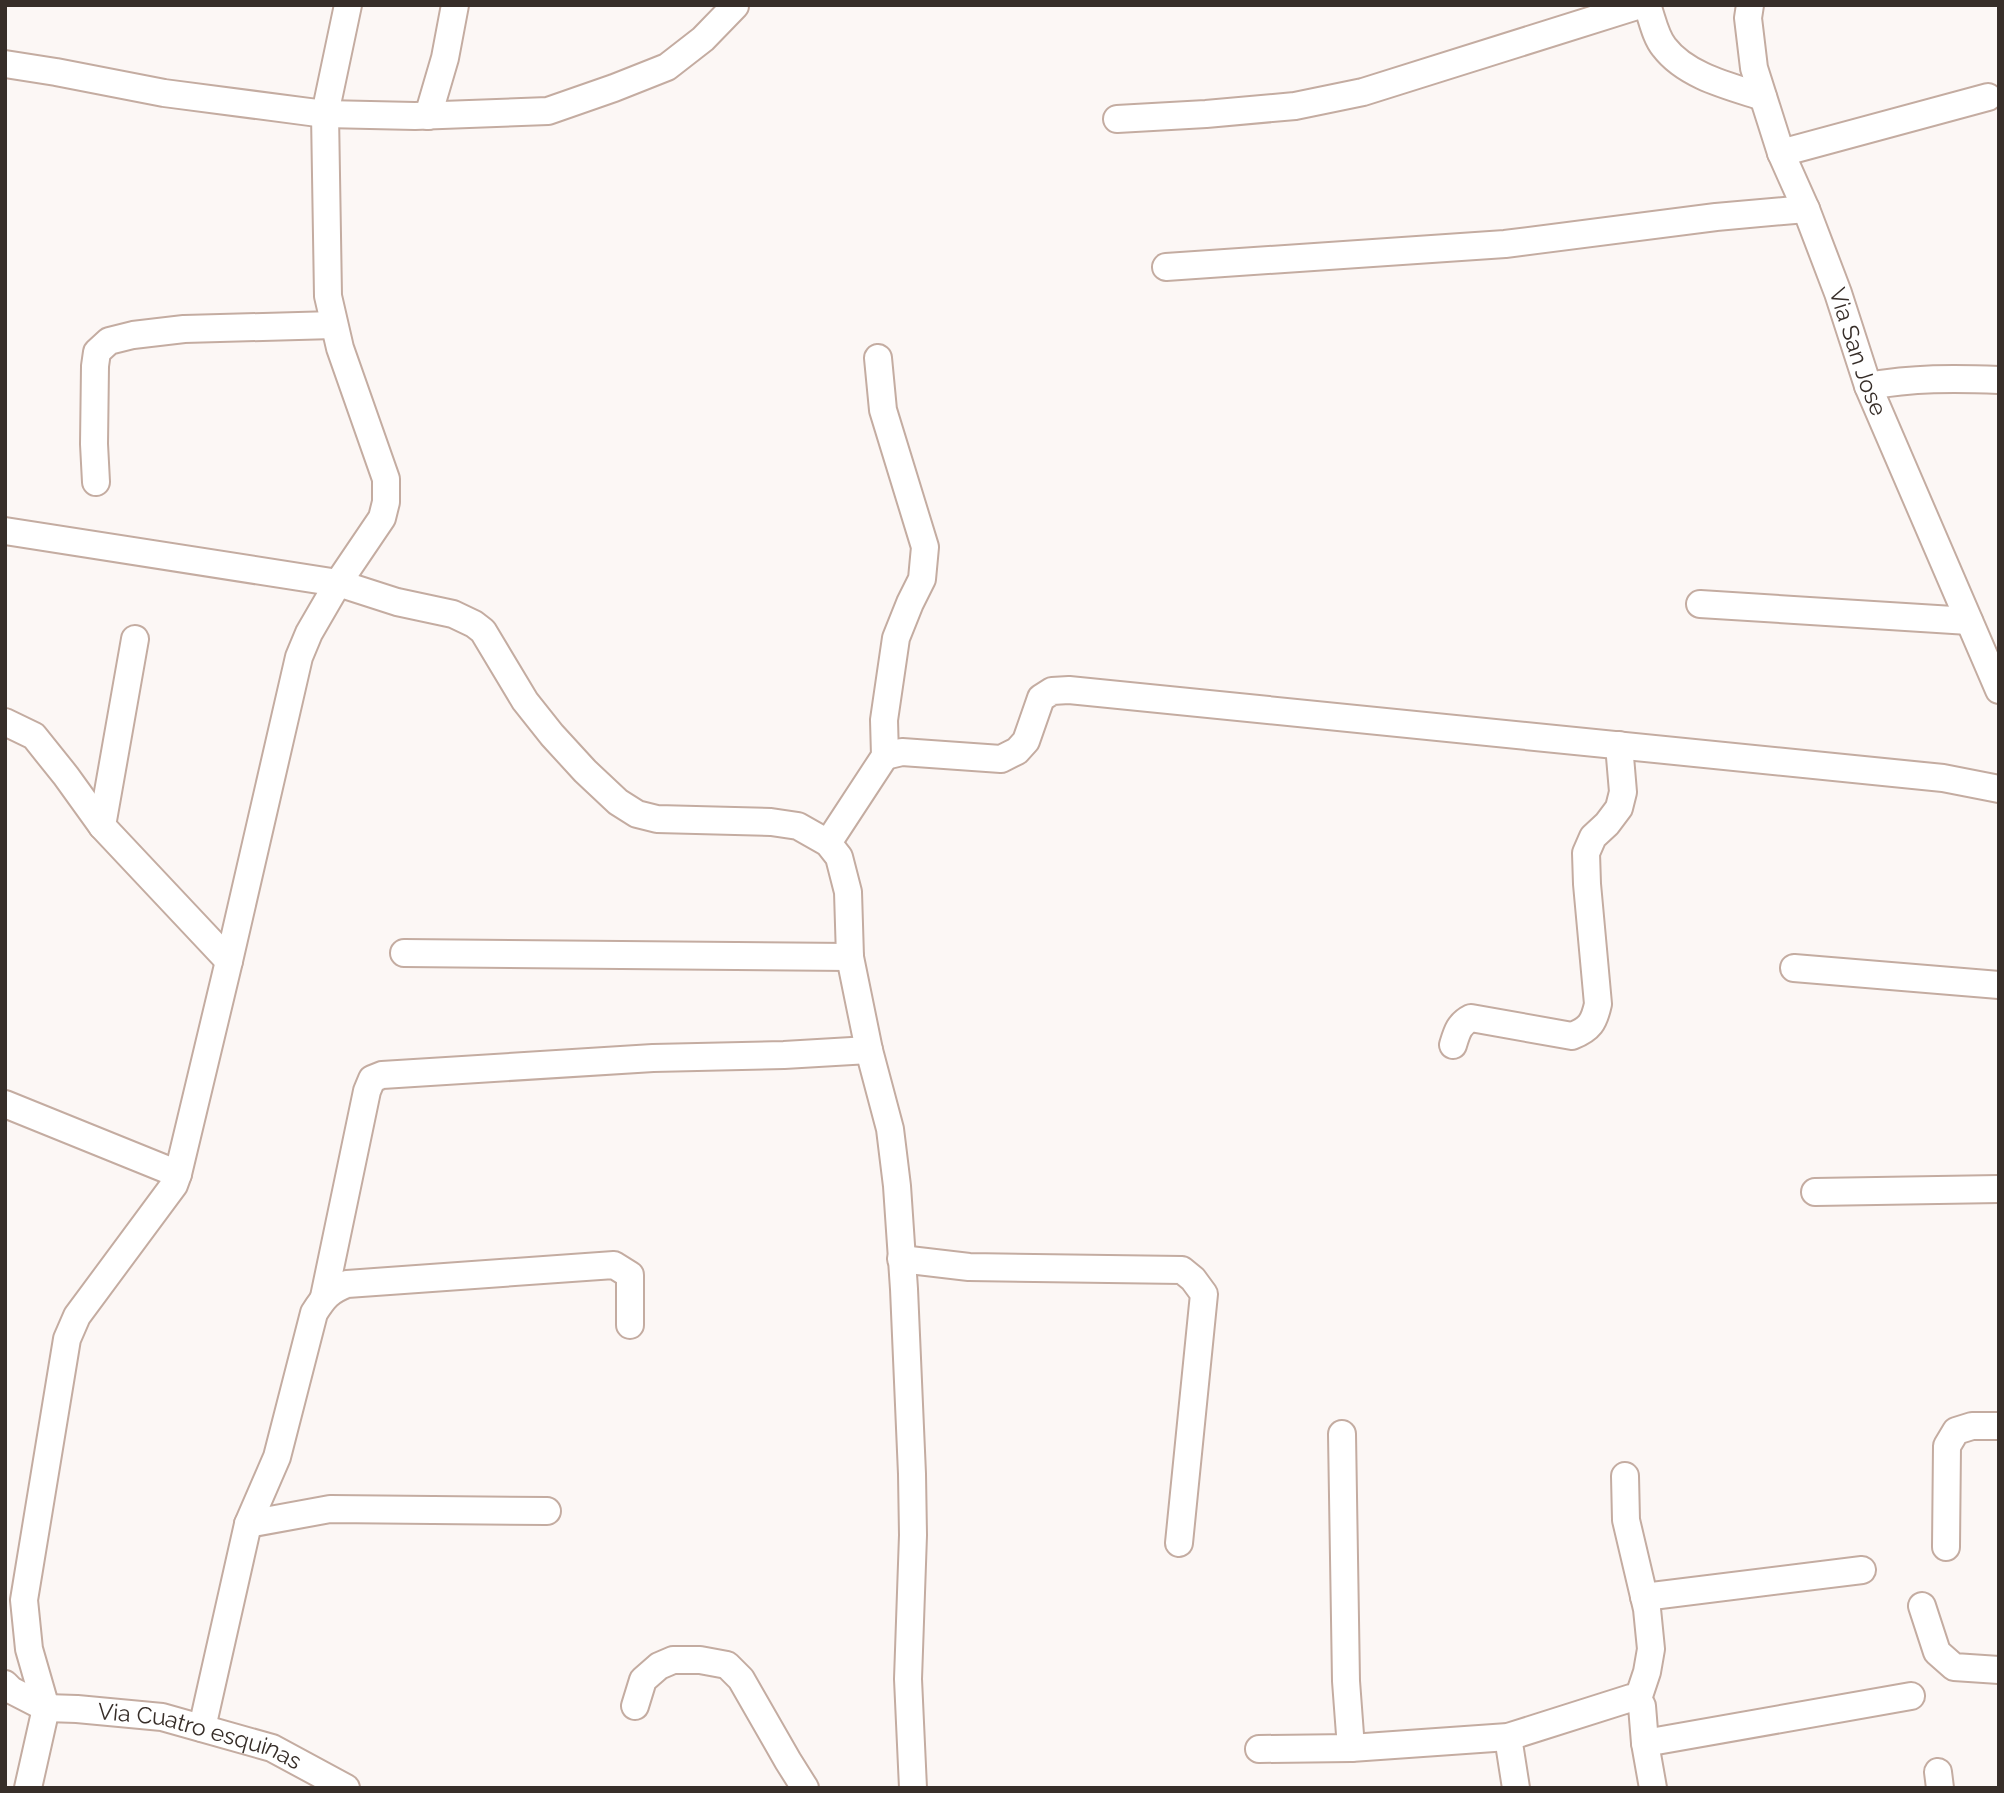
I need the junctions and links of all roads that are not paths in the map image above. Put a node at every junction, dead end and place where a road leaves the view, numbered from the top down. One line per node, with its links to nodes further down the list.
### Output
1 (348, 5): 10 (street)
2 (455, 5): 11 (street)
3 (1640, 5): 12 (street)
4 (1647, 5): 8 (street)
5 (1750, 5): 8 (street, Via San Jose)
6 (735, 6): 11 (street)
7 (5, 64): 10 (street)
8 (1763, 97): 13 (street, Via San Jose)
9 (1988, 97): 13 (street)
10 (325, 114): 11 (street); 16 (street)
11 (428, 116)
12 (1117, 119)
13 (1781, 153): 14 (street, Via San Jose)
14 (1806, 209): 15 (street); 19 (street, Via San Jose)
15 (1166, 267)
16 (334, 325): 20 (street); 22 (street)
17 (878, 358): 29 (street)
18 (1999, 380): 19 (street)
19 (1868, 386): 24 (street, Via San Jose)
20 (96, 482)
21 (5, 531): 22 (street)
22 (338, 583): 32 (street); 35 (street)
23 (1700, 604): 24 (street)
24 (1969, 621): 26 (street, Via San Jose)
25 (135, 639): 31 (street)
26 (1999, 690)
27 (5, 722): 31 (street)
28 (1619, 745): 29 (street); 30 (street); 38 (street)
29 (885, 756): 32 (street)
30 (1999, 789)
31 (102, 826): 35 (street)
32 (828, 843): 34 (street)
33 (404, 953): 34 (street)
34 (850, 957): 39 (street)
35 (229, 961): 41 (street)
36 (1794, 968): 37 (street)
37 (1999, 985)
38 (1453, 1045)
39 (869, 1050): 44 (street); 45 (street)
40 (5, 1104): 41 (street)
41 (178, 1174): 62 (street)
42 (1999, 1189): 43 (street)
43 (1815, 1192)
44 (901, 1259): 52 (street); 71 (street)
45 (324, 1297): 46 (street); 51 (street)
46 (630, 1325)
47 (1999, 1426): 53 (street)
48 (1342, 1434): 66 (street)
49 (1625, 1476): 55 (street)
50 (547, 1511): 51 (street)
51 (248, 1524): 63 (street)
52 (1179, 1543)
53 (1946, 1547)
54 (1862, 1570): 55 (street)
55 (1644, 1597): 60 (street)
56 (1922, 1606): 57 (street)
57 (1999, 1670)
58 (5, 1684): 62 (street)
59 (1911, 1696): 65 (street)
60 (1638, 1699): 64 (street); 65 (street)
61 (635, 1706): 70 (street)
62 (46, 1708): 63 (street, Via Cuatro esquinas); 68 (street)
63 (202, 1728): 69 (street, Via Cuatro esquinas)
64 (1508, 1737): 66 (street); 72 (street)
65 (1645, 1743): 73 (street)
66 (1351, 1748): 67 (street)
67 (1259, 1749)
68 (28, 1788)
69 (346, 1788)
70 (805, 1788)
71 (912, 1788)
72 (1516, 1788)
73 (1653, 1788)

